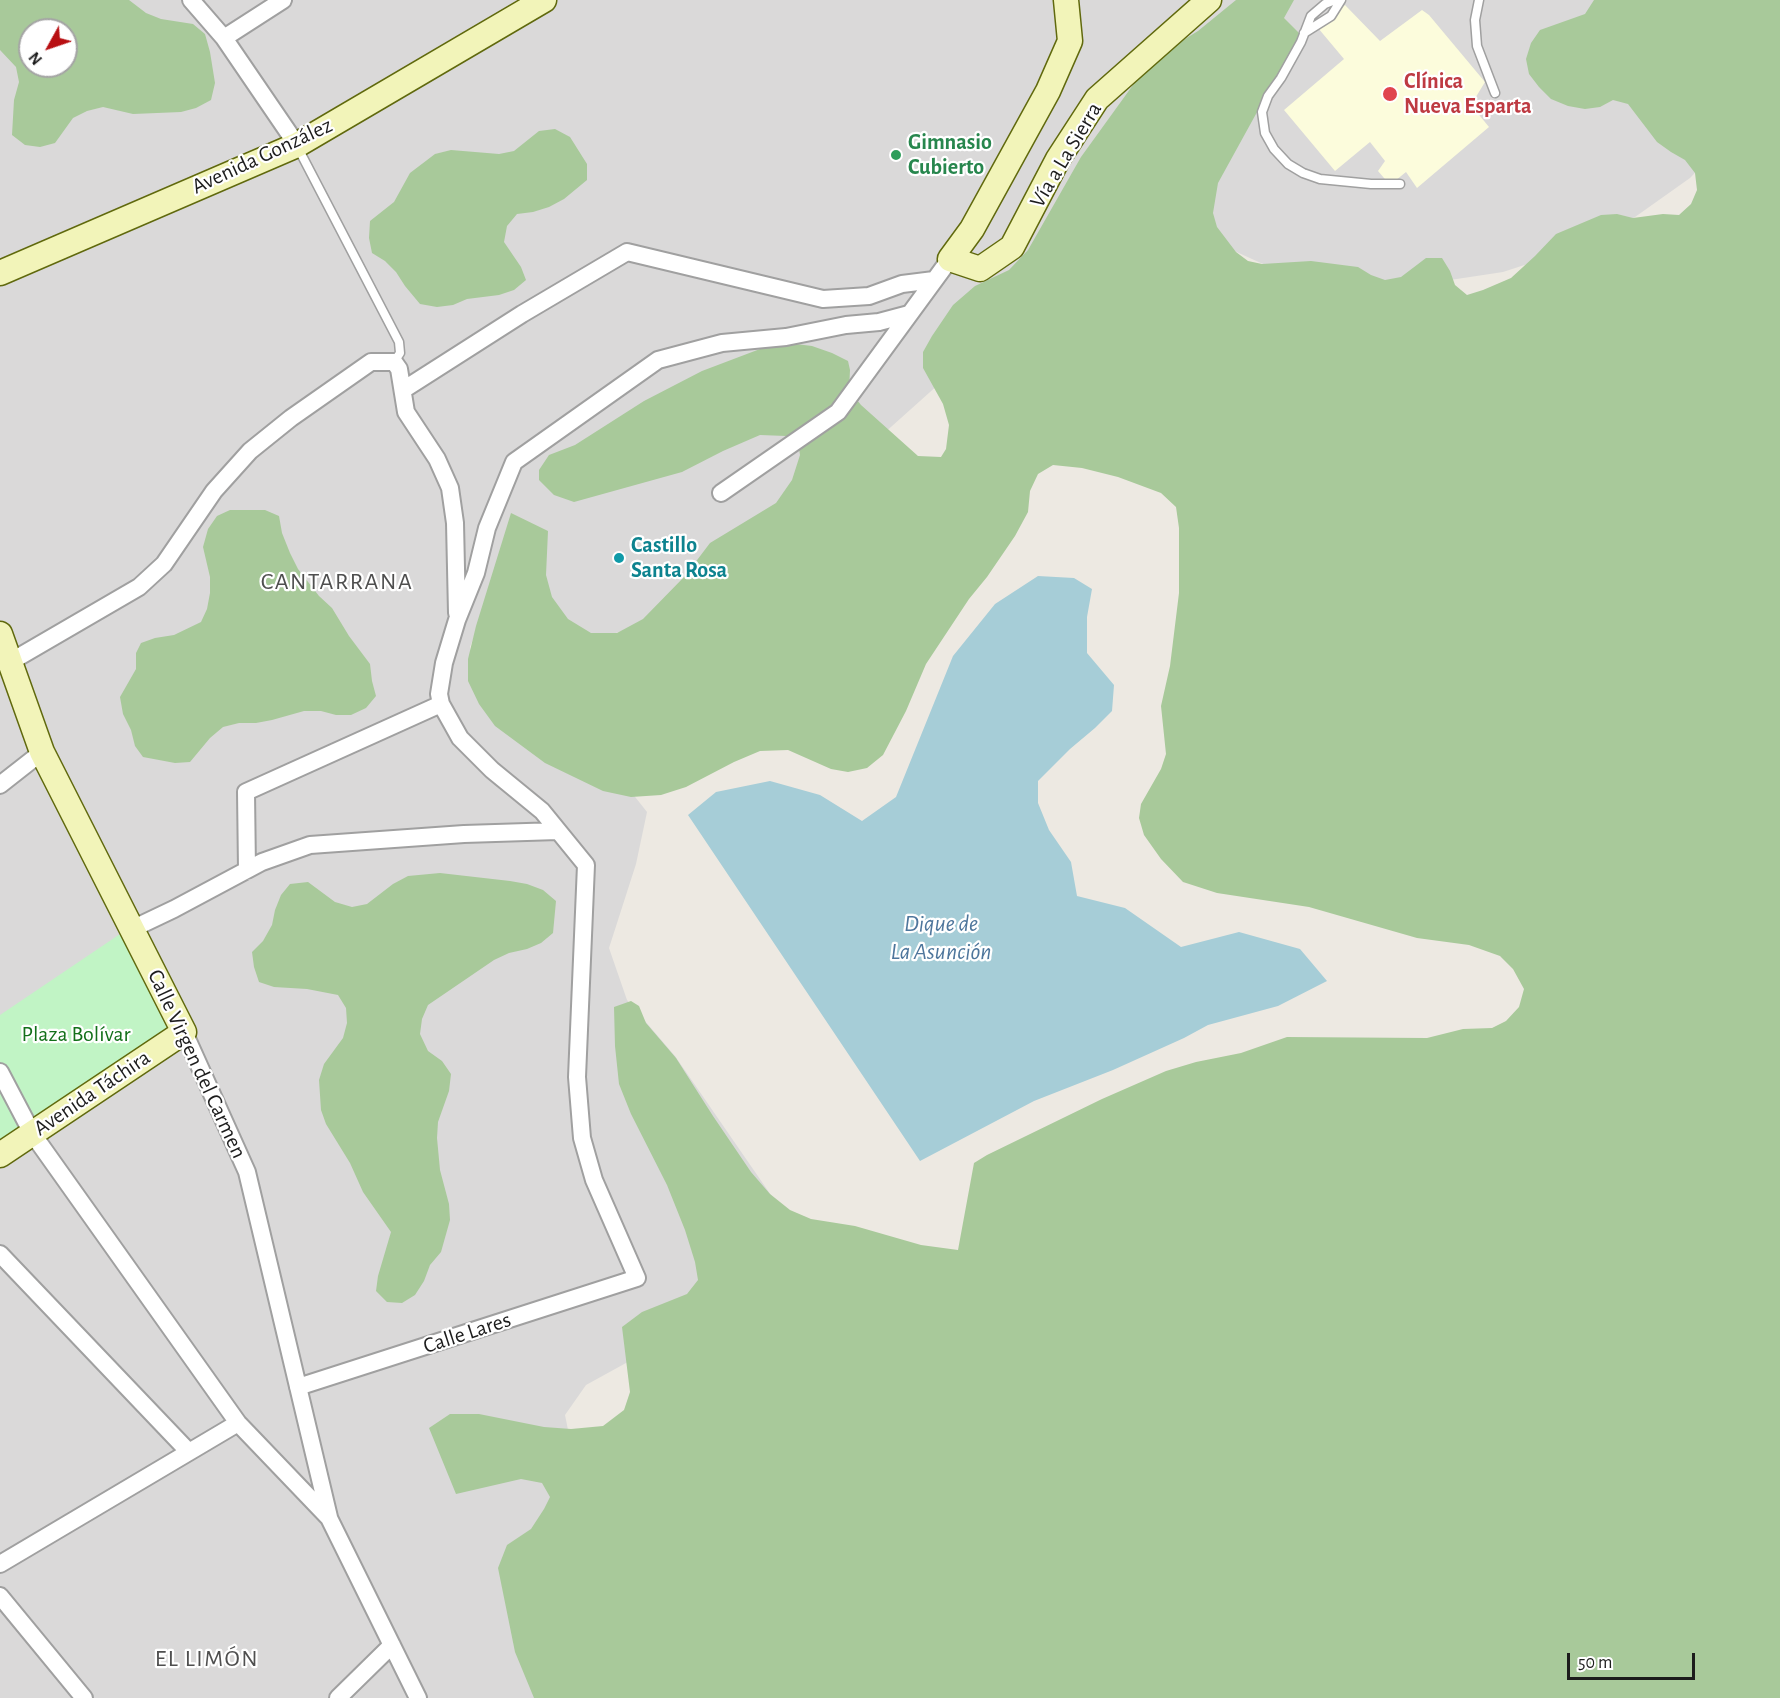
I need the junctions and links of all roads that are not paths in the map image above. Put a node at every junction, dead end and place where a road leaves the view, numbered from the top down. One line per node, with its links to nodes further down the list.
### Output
1 (191, 0): 10 (street)
2 (283, 0): 10 (street)
3 (544, 0): 12 (street, Avenida González)
4 (1066, 0): 14 (street)
5 (1209, 0): 14 (street, Vía a La Sierra)
6 (1335, 0): 9 (lane)
7 (1341, 0): 9 (lane)
8 (1479, 0): 11 (lane)
9 (1304, 33): 13 (lane)
10 (224, 38): 12 (street)
11 (1495, 93)
12 (297, 145): 15 (street, Avenida González); 18 (lane)
13 (1400, 184)
14 (950, 259): 16 (street)
15 (0, 273)
16 (934, 280): 17 (street); 19 (street)
17 (909, 314): 20 (street); 21 (street)
18 (394, 362): 19 (street); 23 (street)
19 (403, 390): 21 (street)
20 (721, 493)
21 (457, 620): 24 (street)
22 (0, 634): 23 (street, Calle Virgen del Carmen)
23 (10, 662): 25 (street, Calle Virgen del Carmen)
24 (441, 704): 27 (street); 28 (street)
25 (42, 752): 26 (street); 29 (street, Calle Virgen del Carmen)
26 (0, 785)
27 (558, 831): 28 (street); 35 (street, Calle Lares)
28 (248, 870): 29 (street)
29 (132, 928): 30 (street, Calle Virgen del Carmen)
30 (184, 1032): 32 (street, Avenida Táchira); 35 (street, Calle Virgen del Carmen)
31 (0, 1072): 32 (street)
32 (32, 1133): 33 (street, Avenida Táchira); 36 (street)
33 (0, 1155)
34 (0, 1254): 37 (street)
35 (298, 1387): 38 (street, Calle Virgen del Carmen)
36 (238, 1423): 37 (street); 38 (street)
37 (188, 1451): 39 (street)
38 (329, 1518): 41 (street)
39 (0, 1564)
40 (0, 1596): 42 (street)
41 (392, 1645): 43 (street); 44 (street)
42 (84, 1698)
43 (338, 1698)
44 (418, 1698)

